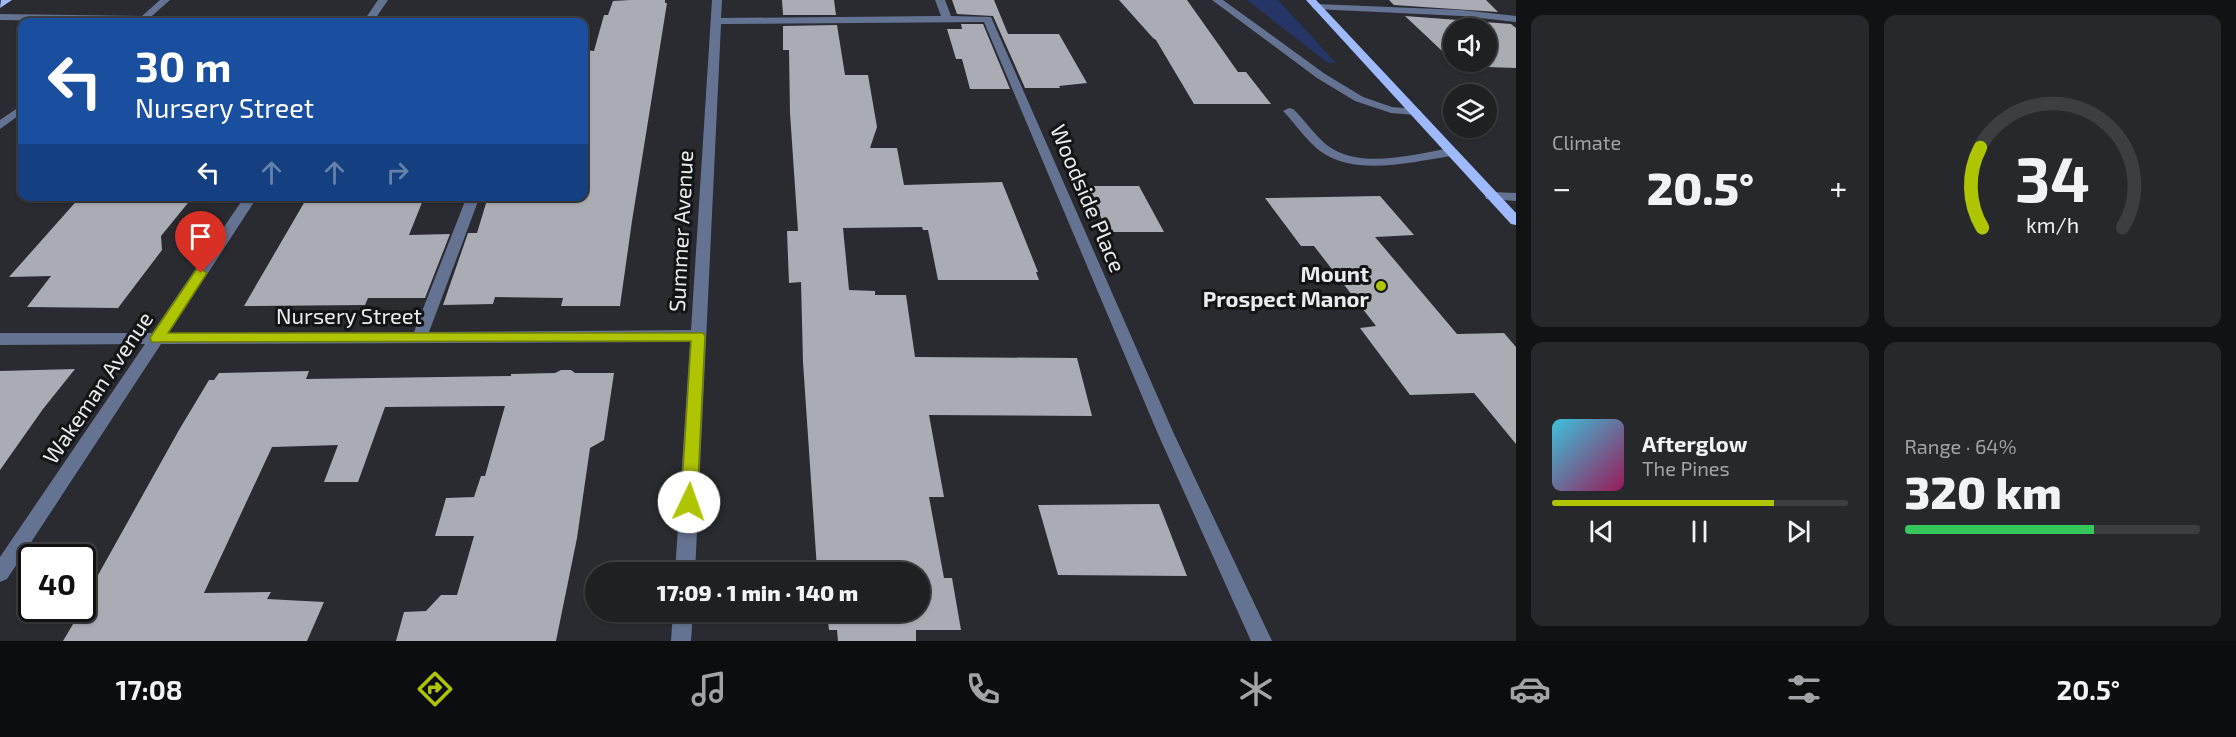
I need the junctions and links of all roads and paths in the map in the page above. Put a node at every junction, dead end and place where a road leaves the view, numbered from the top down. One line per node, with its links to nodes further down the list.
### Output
1 (7, 0): 8 (main road)
2 (165, 0): 11 (street)
3 (383, 0): 12 (street)
4 (717, 0): 15 (street, Summer Avenue)
5 (940, 0): 14 (street)
6 (1217, 0): 18 (street)
7 (1314, 3): 13 (street); 18 (main road)
8 (0, 4)
9 (0, 17): 10 (street)
10 (72, 18)
11 (146, 18)
12 (371, 18)
13 (1516, 19)
14 (947, 20): 15 (street, Woodside Place); 34 (street, Woodside Place)
15 (716, 21): 26 (street, Summer Avenue)
16 (18, 111): 19 (street)
17 (1289, 111): 20 (street)
18 (1416, 112): 20 (main road)
19 (0, 126)
20 (1451, 152): 21 (main road)
21 (1491, 196): 22 (street); 25 (main road)
22 (1516, 197)
23 (249, 201): 28 (street, Wakeman Avenue)
24 (472, 201): 27 (street)
25 (1516, 221)
26 (698, 336): 27 (street, Nursery Street); 30 (street, Summer Avenue)
27 (419, 337): 28 (street, Nursery Street)
28 (157, 338): 29 (street, Nursery Street); 31 (street, Wakeman Avenue)
29 (0, 339)
30 (686, 562)
31 (0, 573)
32 (682, 622): 33 (street)
33 (681, 641)
34 (1262, 641)

